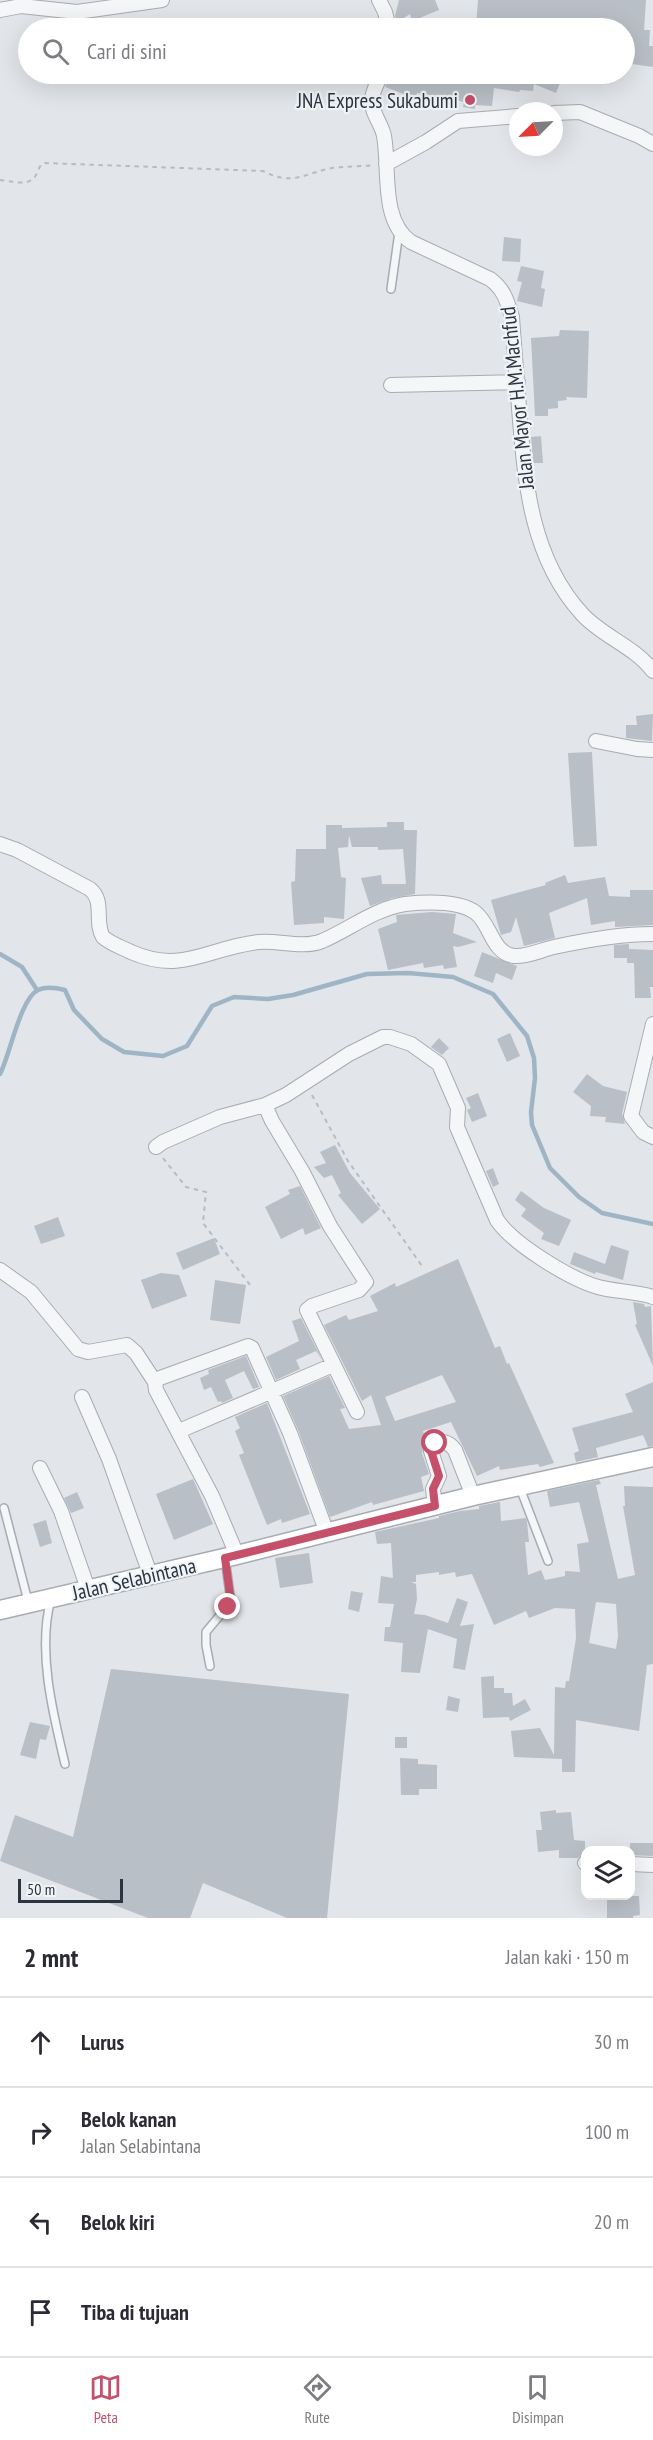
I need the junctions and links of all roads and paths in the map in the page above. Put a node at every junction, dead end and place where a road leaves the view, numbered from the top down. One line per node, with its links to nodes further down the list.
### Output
1 (162, 0): 3 (street)
2 (379, 0): 4 (street)
3 (0, 10)
4 (386, 18)
5 (378, 84): 9 (street)
6 (563, 113): 8 (street)
7 (509, 117): 9 (street)
8 (653, 144)
9 (386, 164): 10 (path); 11 (street)
10 (0, 180)
11 (399, 232): 12 (lane); 13 (street, Jalan Mayor H.M.Machfud)
12 (391, 289)
13 (518, 382): 14 (street); 15 (street, Jalan Mayor H.M.Machfud)
14 (391, 385)
15 (653, 671)
16 (596, 741): 17 (street)
17 (653, 750)
18 (0, 844): 19 (street)
19 (653, 934)
20 (653, 1024): 23 (street)
21 (305, 1082): 22 (street); 25 (path); 28 (street)
22 (265, 1105): 24 (street); 29 (street)
23 (653, 1137)
24 (156, 1147): 27 (path)
25 (422, 1266)
26 (0, 1270): 30 (street)
27 (250, 1285)
28 (653, 1297)
29 (333, 1365): 31 (street); 33 (street)
30 (155, 1382): 31 (street); 34 (street)
31 (272, 1391): 34 (street); 41 (street)
32 (82, 1397): 44 (street)
33 (357, 1412)
34 (178, 1431): 42 (street)
35 (653, 1458): 37 (street, Jalan Selabintana)
36 (40, 1468): 45 (street)
37 (519, 1486): 38 (street, Jalan Selabintana); 43 (lane)
38 (473, 1496): 39 (street, Jalan Selabintana); 39 (street)
39 (435, 1506): 41 (street, Jalan Selabintana)
40 (4, 1508): 47 (lane)
41 (327, 1533): 42 (street, Jalan Selabintana)
42 (231, 1557): 44 (street, Jalan Selabintana); 49 (lane)
43 (548, 1561)
44 (150, 1574): 45 (street, Jalan Selabintana)
45 (88, 1589): 46 (street, Jalan Selabintana)
46 (52, 1597): 47 (street, Jalan Selabintana); 50 (lane)
47 (29, 1603): 48 (street, Jalan Selabintana)
48 (0, 1610)
49 (210, 1666)
50 (65, 1764)
51 (635, 1864): 52 (street)
52 (653, 1864)

